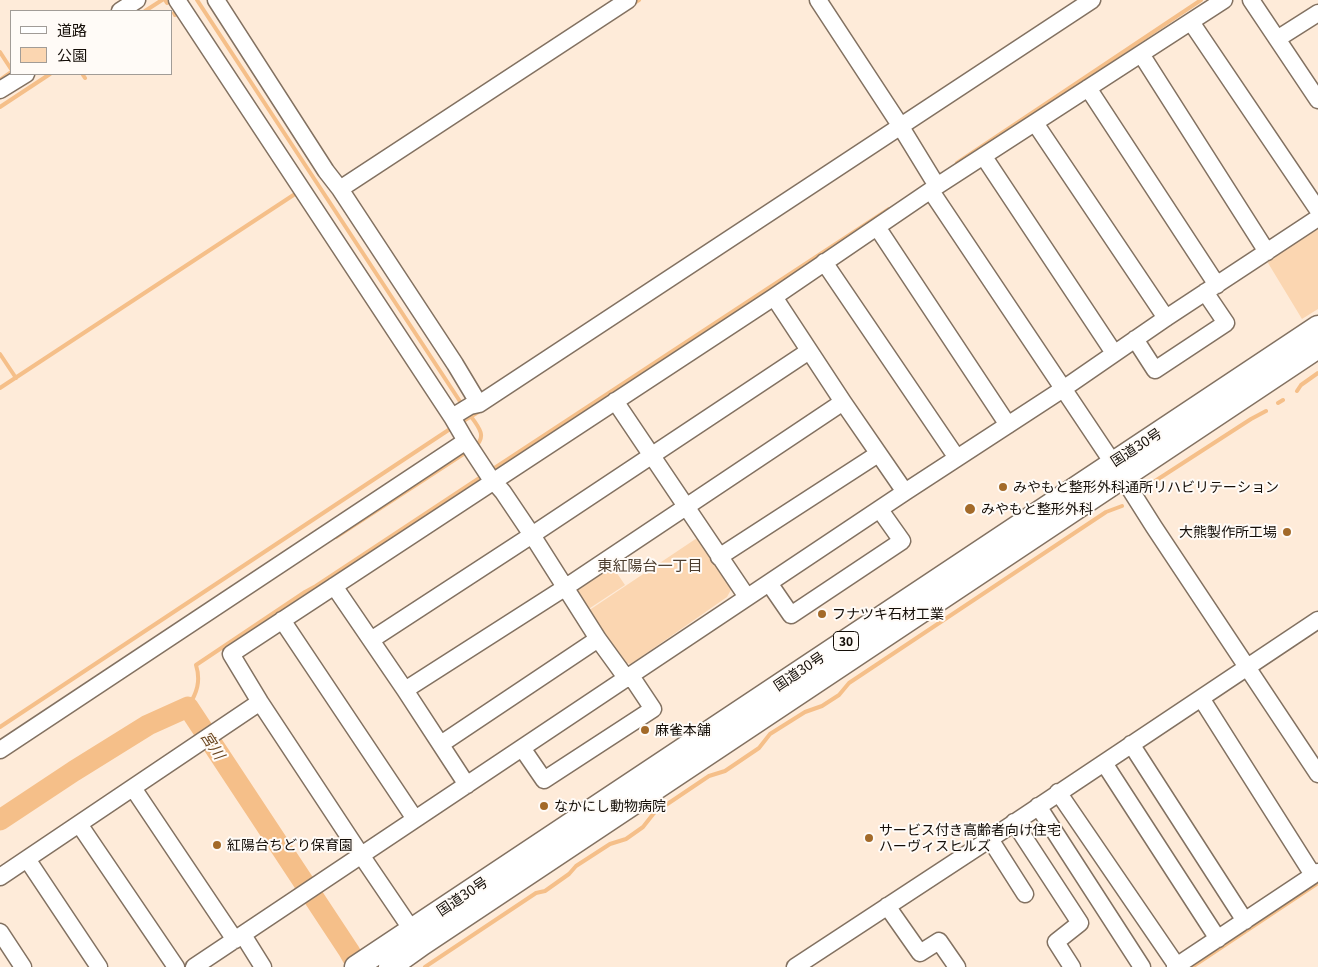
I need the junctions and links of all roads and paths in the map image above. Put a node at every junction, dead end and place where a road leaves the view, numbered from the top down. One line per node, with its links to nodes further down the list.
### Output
1 (137, 0): 9 (street)
2 (177, 0): 39 (street)
3 (216, 0): 22 (street)
4 (628, 0): 22 (street)
5 (818, 0): 19 (street)
6 (1092, 0): 19 (street)
7 (1224, 0): 11 (street)
8 (1251, 0): 12 (street)
9 (122, 10)
10 (1318, 13): 12 (street)
11 (1191, 22): 13 (street); 23 (street)
12 (1277, 39): 17 (street)
13 (1141, 54): 15 (street); 26 (street)
14 (24, 75): 16 (street)
15 (1088, 88): 18 (street); 28 (street)
16 (0, 90)
17 (1317, 95)
18 (1035, 123): 20 (street); 30 (street)
19 (902, 130): 21 (street); 39 (street)
20 (984, 156): 21 (street); 35 (street)
21 (933, 184): 25 (street); 36 (street)
22 (340, 189): 39 (street)
23 (1318, 210)
24 (1318, 218): 26 (street)
25 (877, 227): 27 (street); 40 (street)
26 (1267, 252): 28 (street)
27 (824, 262): 29 (street); 44 (street)
28 (1211, 288): 30 (street); 32 (street)
29 (774, 296): 34 (street); 37 (street)
30 (1166, 318): 32 (street)
31 (1318, 327): 45 (highway, 国道30号 / 30)
32 (1135, 339): 35 (street)
33 (1318, 348): 45 (highway, 国道30号 / 30)
34 (809, 351): 38 (street); 43 (street)
35 (1114, 353): 36 (street)
36 (1063, 389): 40 (street); 45 (street)
37 (615, 401): 43 (street); 46 (street)
38 (842, 402): 42 (street); 48 (street)
39 (466, 410): 41 (street)
40 (1008, 425): 44 (street)
41 (469, 446): 46 (street); 68 (street)
42 (878, 454): 47 (street); 51 (street)
43 (652, 456): 48 (street); 50 (street)
44 (956, 458): 47 (street)
45 (1118, 470): 60 (street); 88 (highway, 国道30号 / 30)
46 (489, 476): 50 (street); 53 (street)
47 (905, 492): 49 (street)
48 (686, 506): 51 (street); 54 (street)
49 (880, 510): 52 (street); 52 (street)
50 (532, 535): 54 (street); 59 (street)
51 (719, 557): 55 (street)
52 (769, 583): 55 (street)
53 (334, 586): 56 (street); 59 (street)
54 (566, 587): 58 (street); 62 (street)
55 (747, 598): 61 (street)
56 (282, 620): 63 (street); 75 (street)
57 (1318, 620): 60 (street)
58 (598, 639): 61 (street); 65 (street)
59 (371, 640): 62 (street)
60 (1247, 667): 64 (street); 70 (street)
61 (629, 678): 66 (street); 66 (street)
62 (405, 690): 65 (street)
63 (260, 702): 72 (street); 79 (street)
64 (1203, 702): 67 (street); 81 (street)
65 (441, 744): 71 (street)
66 (522, 748): 71 (street)
67 (1134, 748): 69 (street); 85 (street)
68 (0, 750)
69 (1106, 767): 73 (street); 89 (street)
70 (1318, 774)
71 (467, 785): 75 (street)
72 (133, 788): 76 (street); 87 (street)
73 (1061, 796): 74 (street); 100 (street)
74 (1041, 810): 77 (street); 99 (street)
75 (415, 819): 79 (street)
76 (79, 824): 80 (street); 93 (street)
77 (1017, 826): 78 (street); 98 (street)
78 (993, 843): 83 (street); 84 (street)
79 (361, 855): 87 (street); 88 (street)
80 (27, 858): 82 (street); 92 (street)
81 (1316, 874): 85 (street)
82 (0, 877)
83 (1025, 894)
84 (890, 911): 96 (street); 97 (street)
85 (1245, 921): 89 (street)
86 (0, 932): 91 (street)
87 (239, 937): 94 (street); 95 (street)
88 (417, 937): 90 (highway, 国道30号 / 30)
89 (1218, 939): 100 (street)
90 (381, 962)
91 (23, 967)
92 (99, 967)
93 (176, 967)
94 (194, 967)
95 (262, 967)
96 (795, 967)
97 (957, 967)
98 (1072, 967)
99 (1142, 967)
100 (1176, 967)

